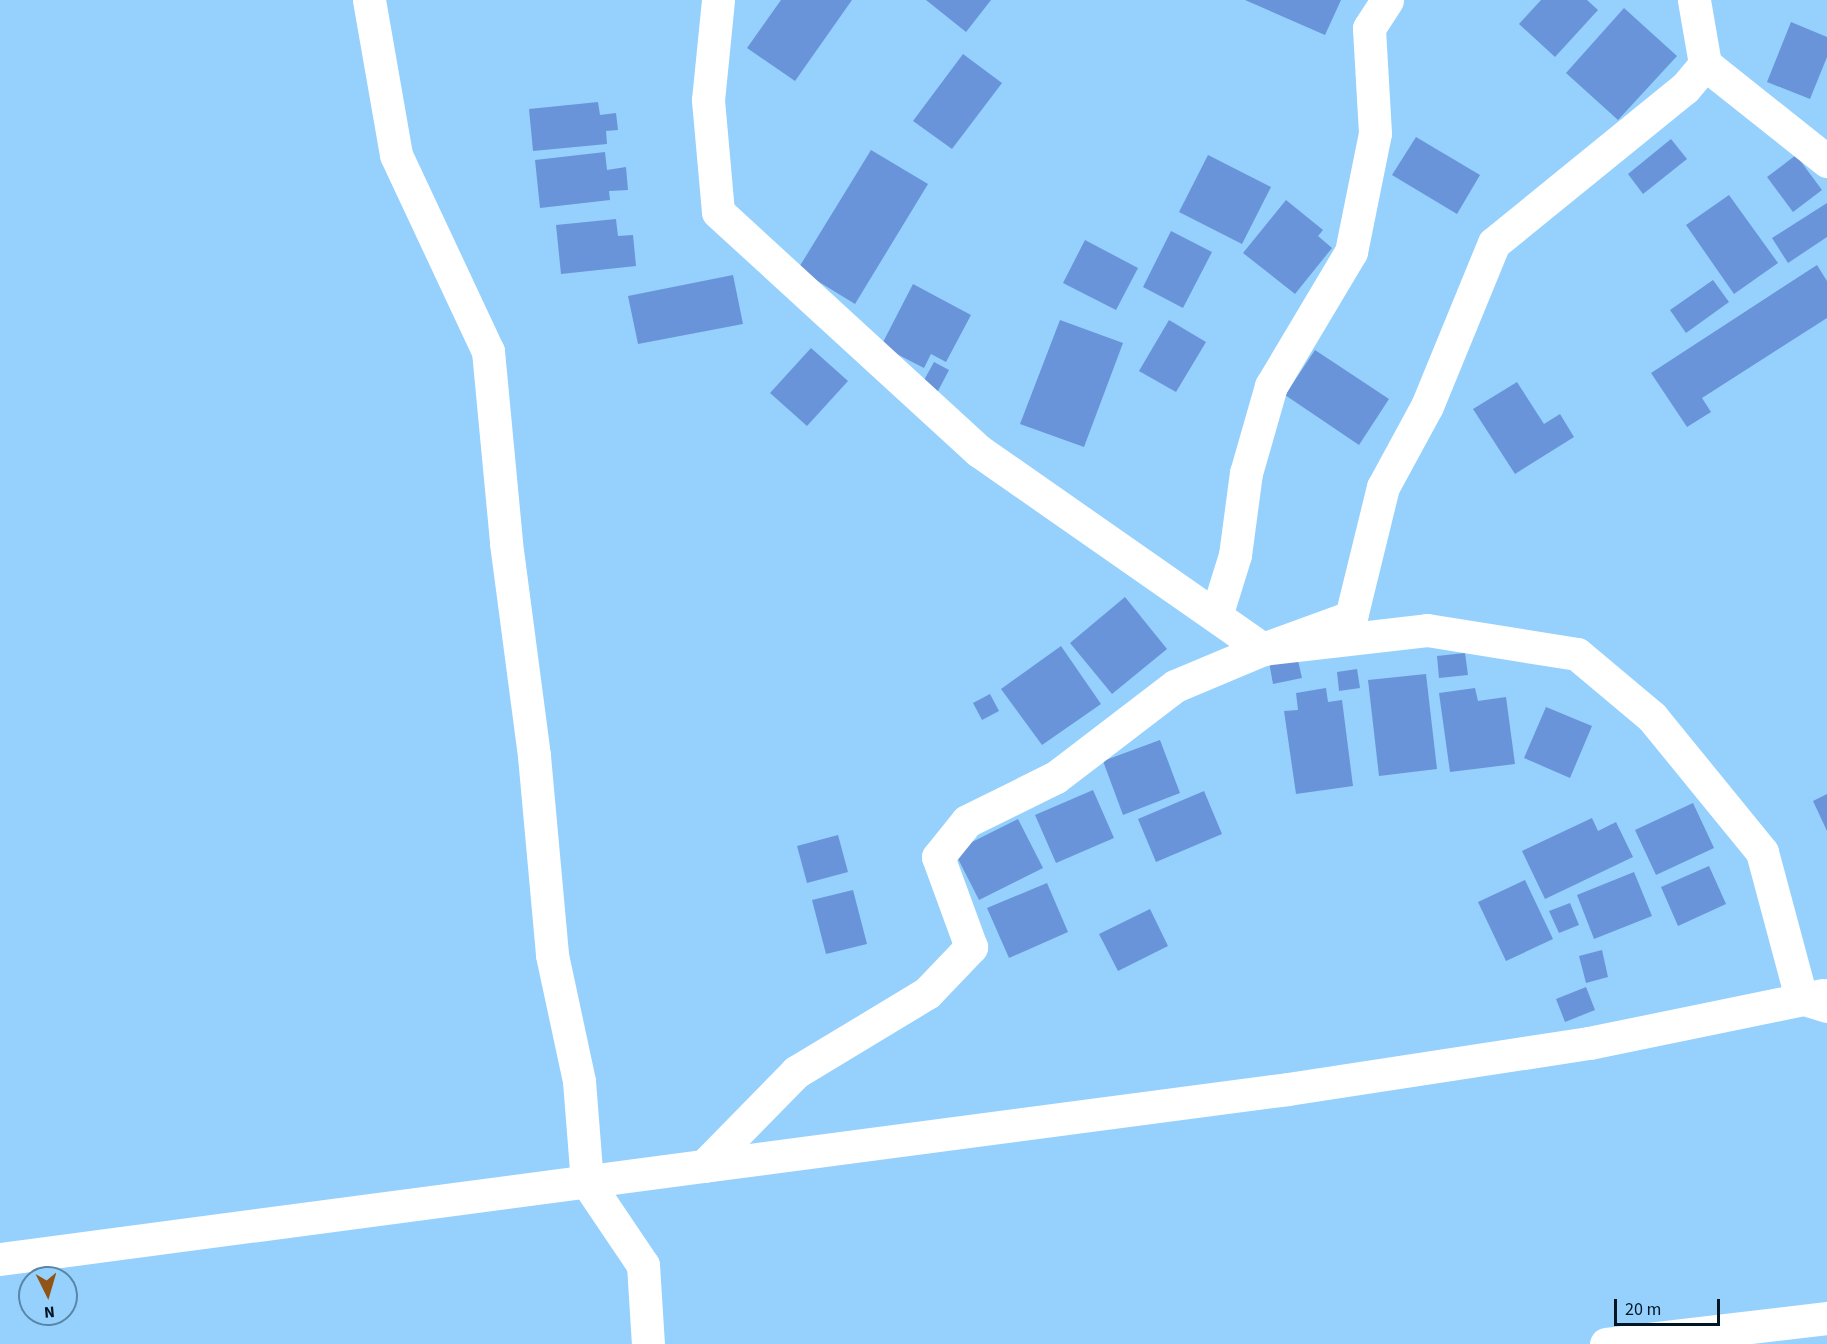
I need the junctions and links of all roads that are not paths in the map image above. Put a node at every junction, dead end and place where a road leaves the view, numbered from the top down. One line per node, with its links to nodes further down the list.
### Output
1 (369, 0): 11 (street)
2 (718, 0): 7 (street)
3 (1387, 0): 7 (street)
4 (1694, 0): 5 (street)
5 (1705, 64): 6 (street); 8 (street)
6 (1827, 161)
7 (1216, 616): 8 (street)
8 (1263, 649): 9 (street); 10 (street)
9 (1818, 1000): 10 (street)
10 (704, 1166): 11 (street)
11 (587, 1182): 12 (street); 14 (street)
12 (0, 1259)
13 (1827, 1318): 15 (street)
14 (648, 1344)
15 (1606, 1344)

